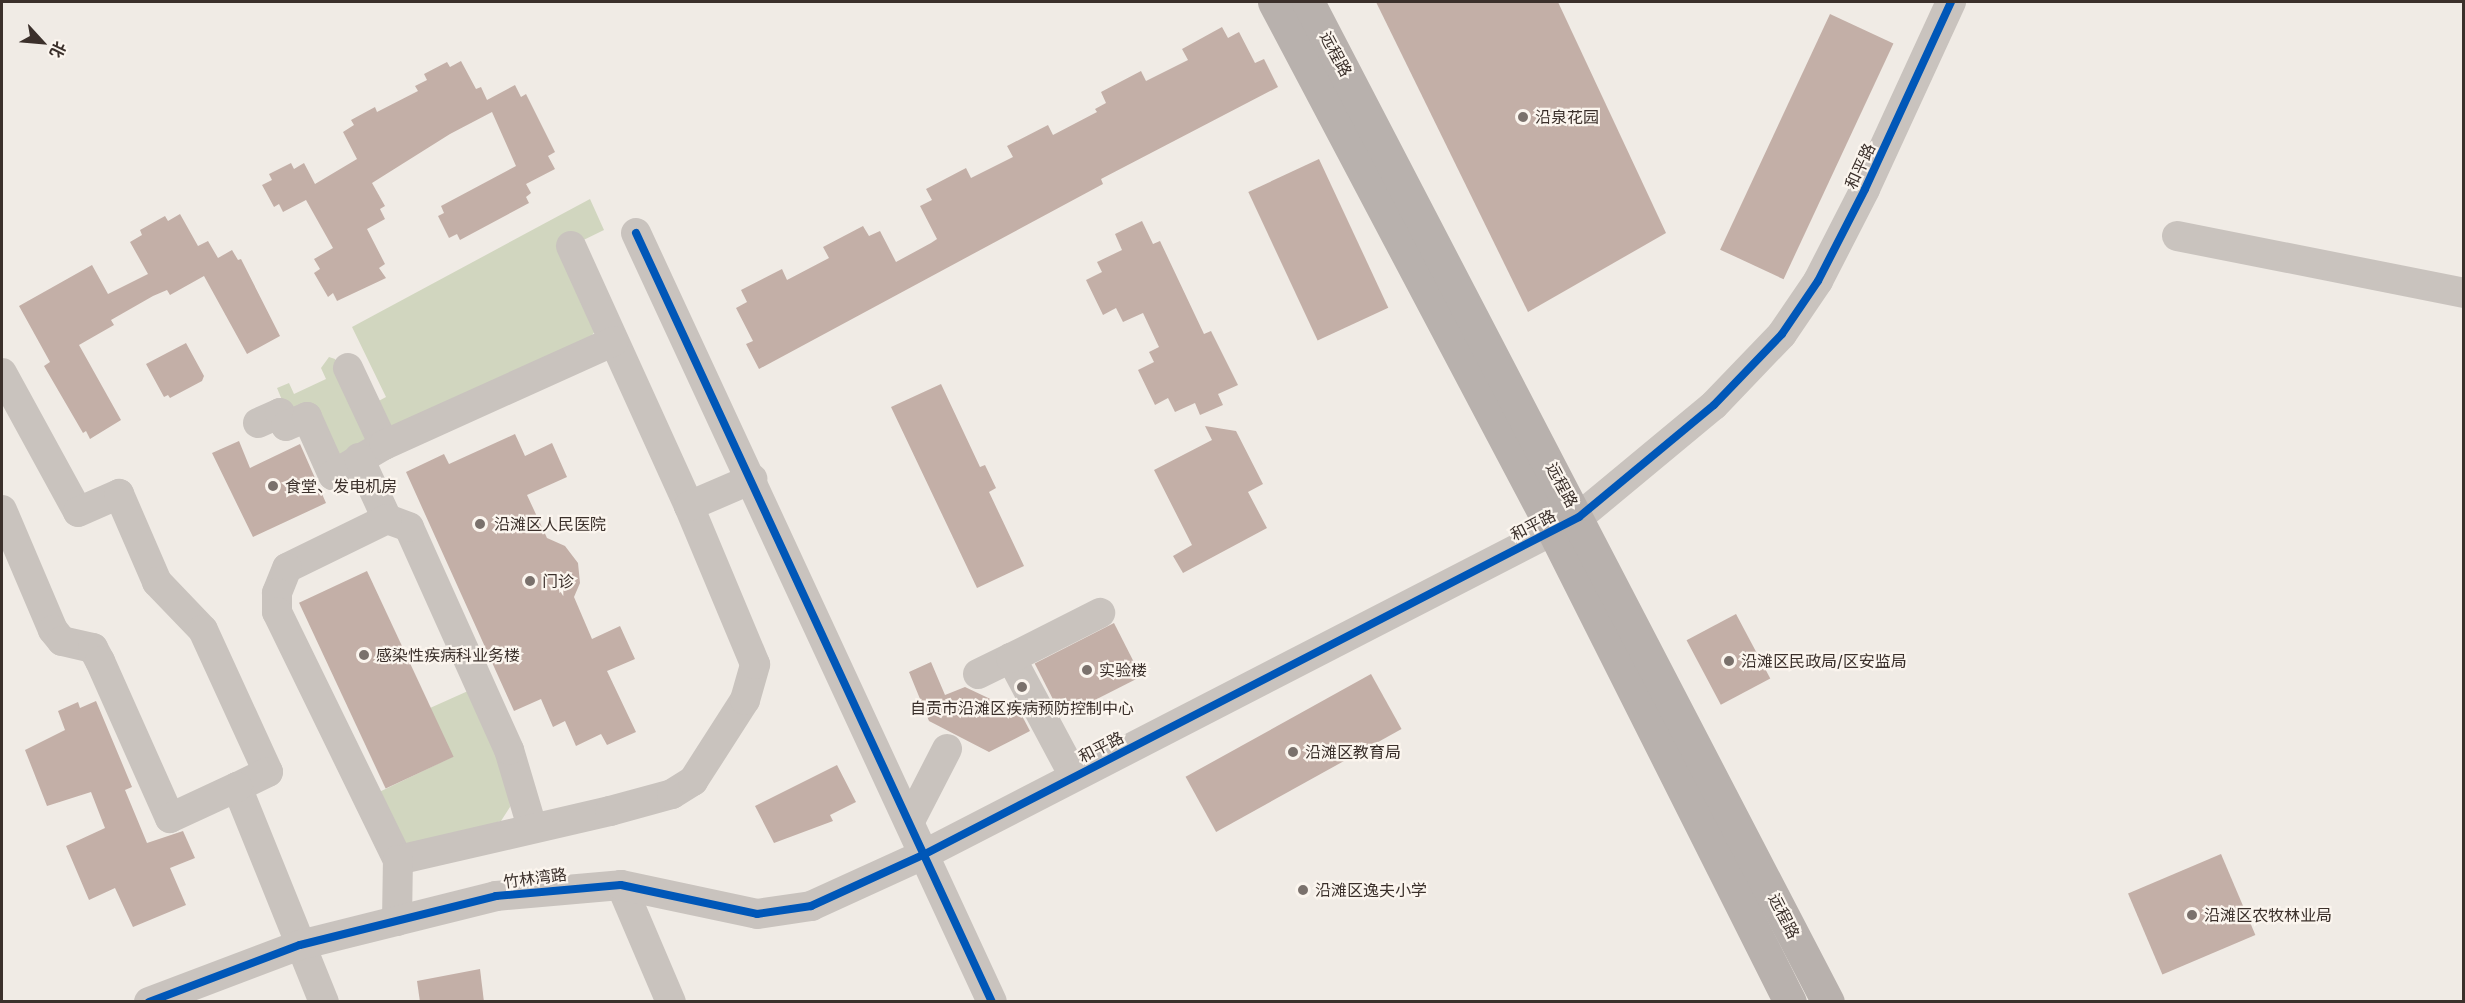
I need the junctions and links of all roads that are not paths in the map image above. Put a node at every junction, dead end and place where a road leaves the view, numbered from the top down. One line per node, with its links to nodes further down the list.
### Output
1 (1274, 2): 18 (main road, 远程路)
2 (1308, 2): 18 (main road, 远程路)
3 (1951, 2): 18 (street, 和平路)
4 (636, 233): 14 (street)
5 (2176, 236): 7 (street)
6 (571, 246): 8 (street)
7 (2463, 293)
8 (614, 341): 13 (street); 15 (street)
9 (348, 368): 13 (street)
10 (2, 373): 11 (street)
11 (9, 404): 24 (street)
12 (258, 423): 13 (street)
13 (371, 452): 17 (street)
14 (752, 479): 15 (street); 25 (street)
15 (688, 506): 26 (street)
16 (2, 510): 24 (street)
17 (387, 519): 26 (street); 28 (street)
18 (1566, 524): 23 (street, 和平路); 36 (main road, 远程路); 37 (main road, 远程路)
19 (1100, 613): 20 (street)
20 (1011, 658): 21 (street); 23 (street)
21 (978, 674)
22 (947, 749): 25 (street)
23 (1074, 776): 27 (street, 和平路)
24 (237, 787): 31 (street)
25 (910, 820): 27 (street)
26 (532, 827): 28 (street)
27 (925, 854): 29 (street, 竹林湾路); 35 (street)
28 (398, 860): 30 (street)
29 (621, 885): 30 (street, 竹林湾路); 34 (street)
30 (397, 921): 31 (street, 竹林湾路)
31 (300, 945): 32 (street, 竹林湾路); 33 (street)
32 (149, 1002)
33 (324, 1002)
34 (671, 1002)
35 (992, 1002)
36 (1790, 1002)
37 (1828, 1002)

